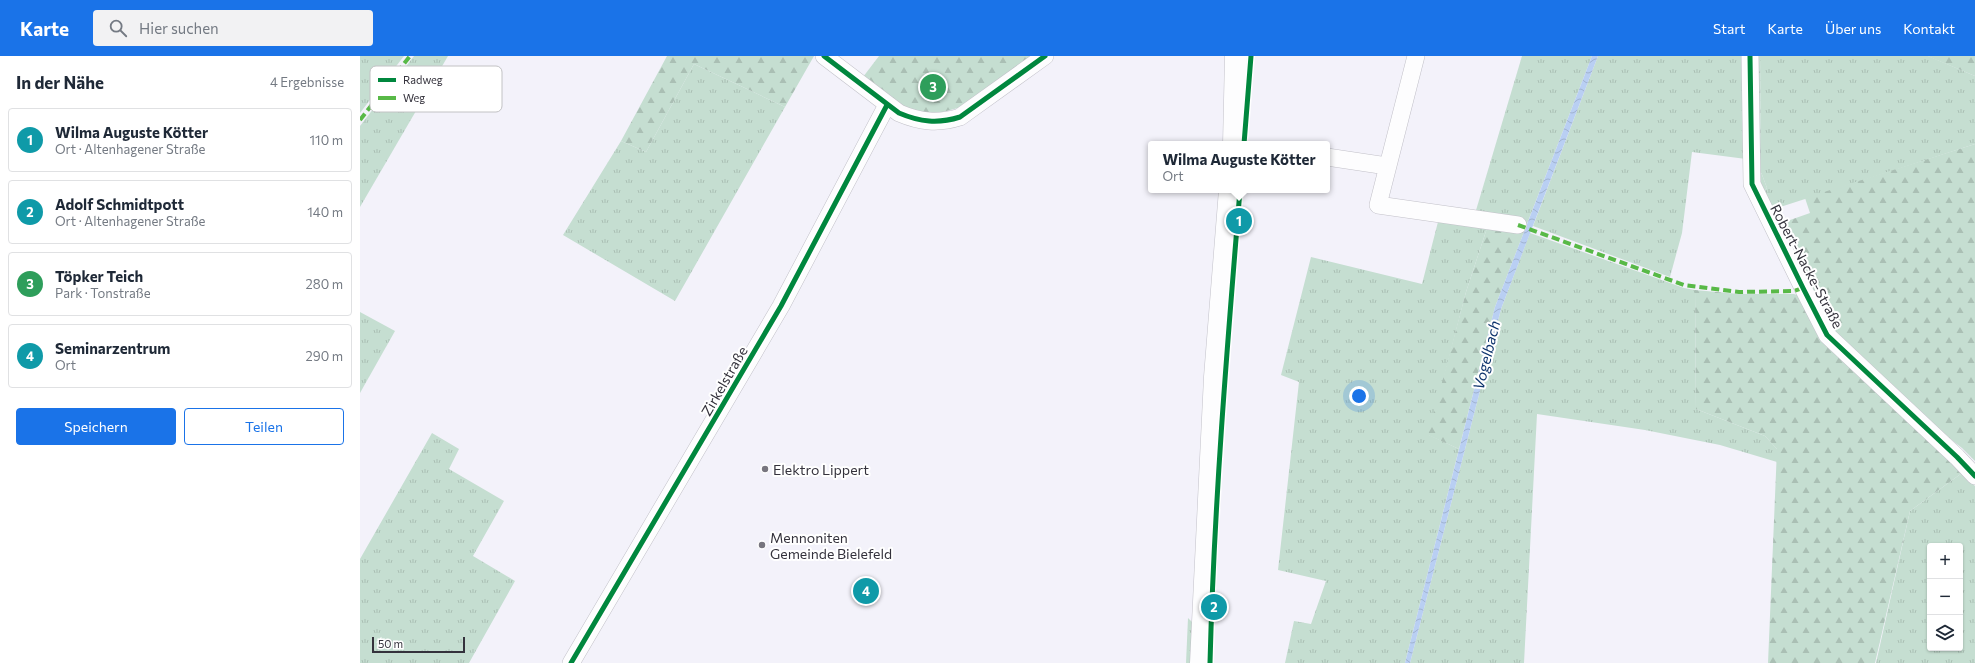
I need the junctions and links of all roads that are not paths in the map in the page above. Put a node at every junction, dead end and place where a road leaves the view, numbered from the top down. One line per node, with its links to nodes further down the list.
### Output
1 (824, 56): 6 (street)
2 (1044, 56): 6 (street)
3 (1236, 56): 7 (main road)
4 (1416, 56): 9 (street)
5 (1750, 56): 12 (street, Robert-Nacke-Straße)
6 (887, 105): 13 (street, Zirkelstraße)
7 (1234, 141)
8 (1330, 157): 9 (street)
9 (1387, 166): 11 (street)
10 (1230, 193): 14 (main road)
11 (1518, 225)
12 (1975, 476)
13 (571, 663)
14 (1201, 663)

